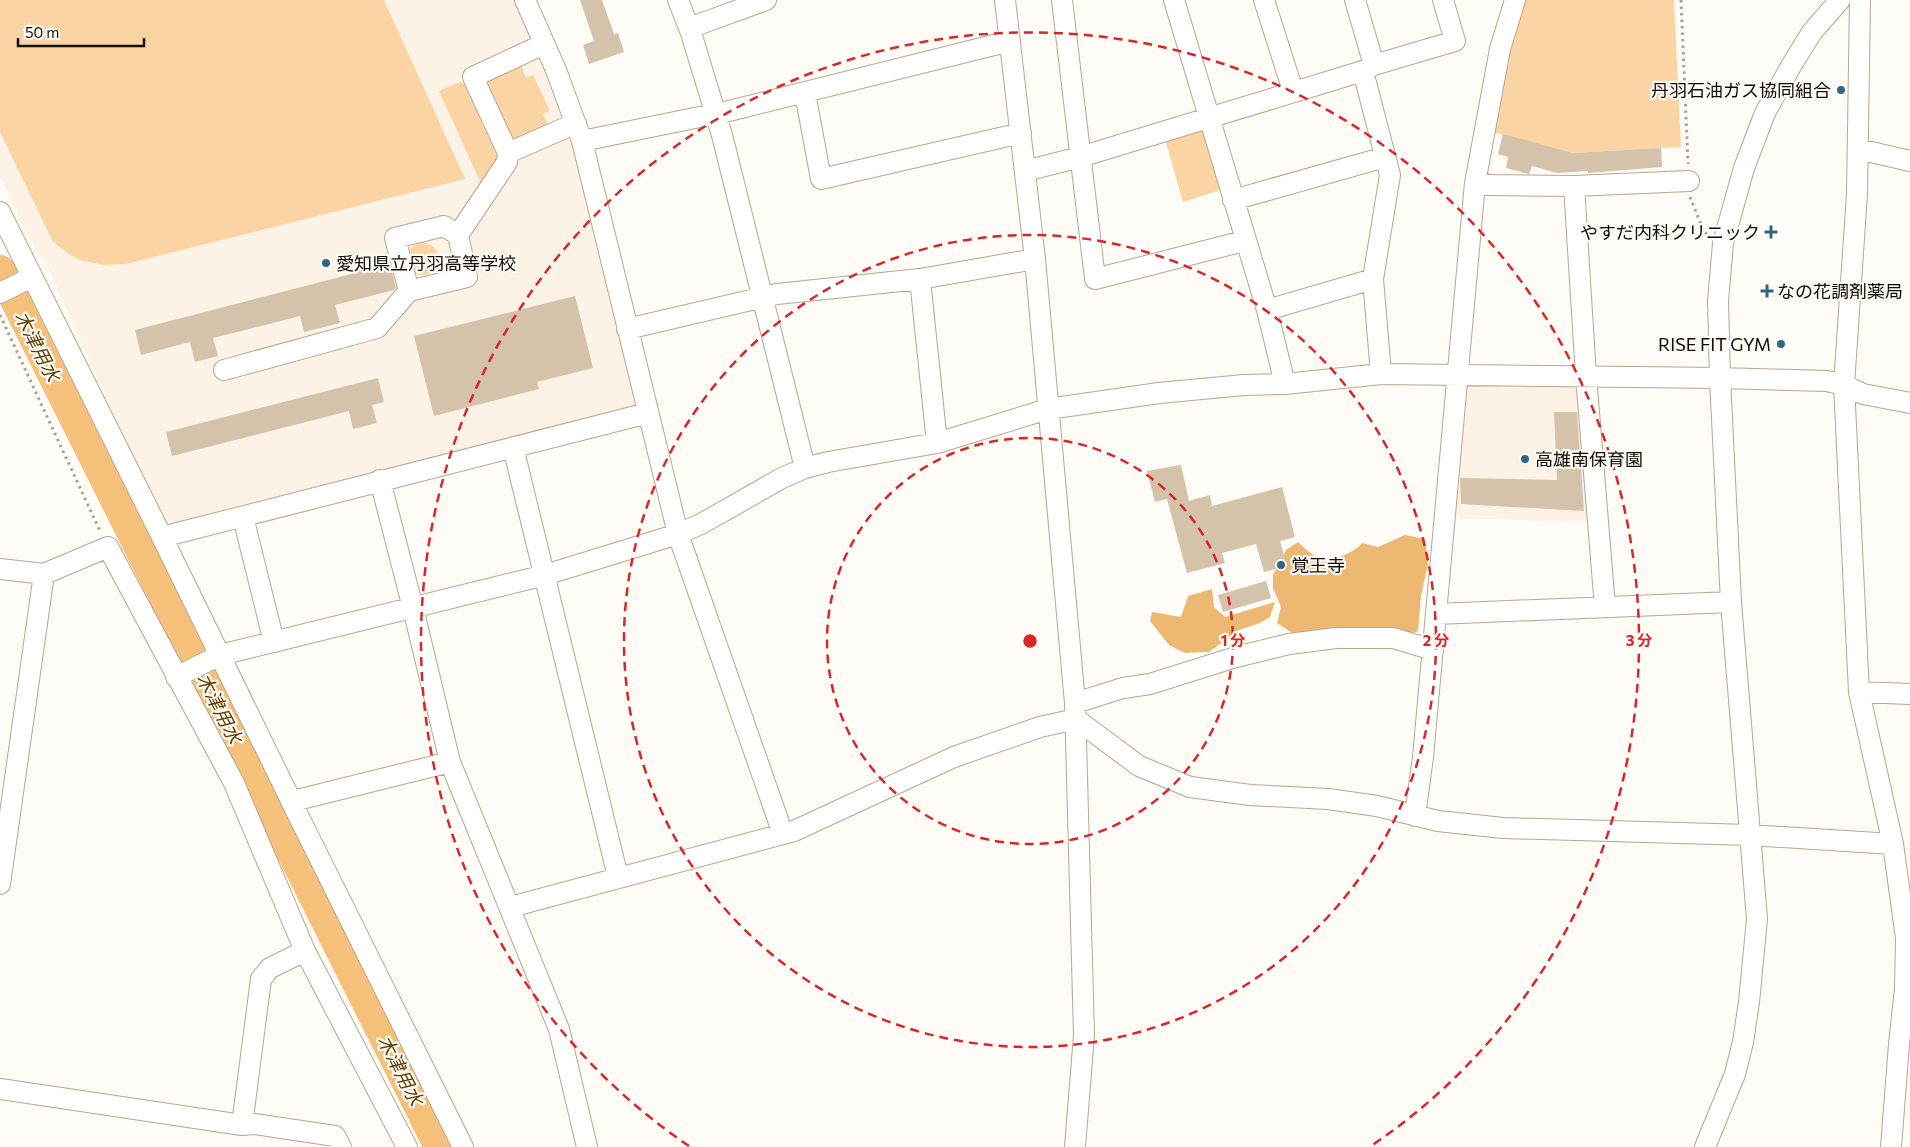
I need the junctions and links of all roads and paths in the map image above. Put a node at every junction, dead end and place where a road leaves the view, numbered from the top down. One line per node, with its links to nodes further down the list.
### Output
1 (525, 0): 16 (street)
2 (678, 0): 14 (street)
3 (763, 0): 14 (street)
4 (1005, 0): 15 (street)
5 (1062, 0): 26 (street)
6 (1174, 0): 21 (street)
7 (1264, 0): 18 (street)
8 (1355, 0): 17 (street)
9 (1443, 0): 17 (street)
10 (1515, 0): 31 (street)
11 (1680, 0): 30 (path)
12 (1840, 0): 37 (street)
13 (1860, 0): 24 (street)
14 (690, 31): 20 (street)
15 (1010, 41): 19 (street); 23 (street)
16 (544, 44): 22 (street); 25 (street)
17 (1368, 68): 18 (street); 27 (street)
18 (1293, 91): 21 (street)
19 (805, 93): 20 (street); 23 (street)
20 (716, 113): 22 (street); 44 (street)
21 (1210, 117): 26 (street); 33 (street)
22 (579, 132): 25 (street); 47 (street)
23 (1021, 133): 29 (street)
24 (1858, 149): 28 (street); 54 (street)
25 (508, 153): 35 (street)
26 (1080, 157): 29 (street); 36 (street)
27 (1385, 157): 33 (street); 41 (street)
28 (1910, 161)
29 (1026, 171): 38 (street)
30 (1689, 181): 32 (street); 37 (path)
31 (1475, 183): 32 (street); 50 (street)
32 (1574, 186): 51 (street)
33 (1233, 200): 36 (street)
34 (0, 212): 39 (street)
35 (458, 235): 42 (street); 42 (street)
36 (1244, 241): 45 (street)
37 (1723, 243): 52 (street)
38 (1035, 259): 40 (street); 56 (street)
39 (28, 278): 43 (street); 64 (street)
40 (920, 279): 44 (street); 58 (street)
41 (1373, 279): 45 (street); 49 (street)
42 (409, 291): 48 (street)
43 (0, 294)
44 (763, 297): 47 (street); 60 (street)
45 (1266, 310): 53 (street)
46 (0, 315): 65 (path)
47 (627, 329): 57 (street)
48 (224, 370)
49 (1381, 374): 50 (street); 53 (street)
50 (1457, 374): 51 (street); 72 (street)
51 (1586, 376): 52 (street); 70 (street)
52 (1720, 378): 54 (street); 69 (street)
53 (1285, 384): 56 (street)
54 (1844, 384): 55 (street); 77 (street)
55 (1910, 403)
56 (1048, 409): 58 (street); 79 (street)
57 (648, 413): 59 (street); 63 (street)
58 (938, 443): 60 (street)
59 (513, 447): 61 (street); 68 (street)
60 (805, 468): 63 (street)
61 (380, 480): 62 (street); 71 (street)
62 (243, 517): 64 (street); 73 (street)
63 (678, 534): 68 (street); 84 (street)
64 (162, 537): 75 (street)
65 (108, 547): 67 (street); 76 (street)
66 (0, 569): 67 (street)
67 (44, 574): 83 (street)
68 (545, 575): 71 (street); 87 (street)
69 (1731, 602): 70 (street); 85 (street)
70 (1605, 607): 72 (street)
71 (414, 608): 73 (street); 80 (street)
72 (1436, 614): 74 (street)
73 (274, 642): 75 (street)
74 (1433, 650): 79 (street); 82 (street)
75 (220, 655): 76 (street); 81 (street)
76 (176, 677): 90 (street)
77 (1859, 692): 78 (street); 86 (street)
78 (1910, 694)
79 (1076, 711): 82 (street); 84 (street); 97 (street)
80 (450, 762): 81 (street); 89 (street)
81 (292, 801): 95 (street)
82 (1415, 816): 85 (street)
83 (4, 831): 88 (street)
84 (783, 834): 87 (street)
85 (1749, 835): 86 (street); 98 (street)
86 (1893, 844): 99 (street)
87 (618, 877): 89 (street)
88 (0, 884)
89 (510, 907): 96 (street)
90 (305, 951): 92 (street); 94 (street)
91 (0, 1089): 92 (street)
92 (242, 1125): 93 (street)
93 (341, 1147)
94 (407, 1147)
95 (463, 1147)
96 (587, 1147)
97 (1075, 1147)
98 (1705, 1147)
99 (1891, 1147)

